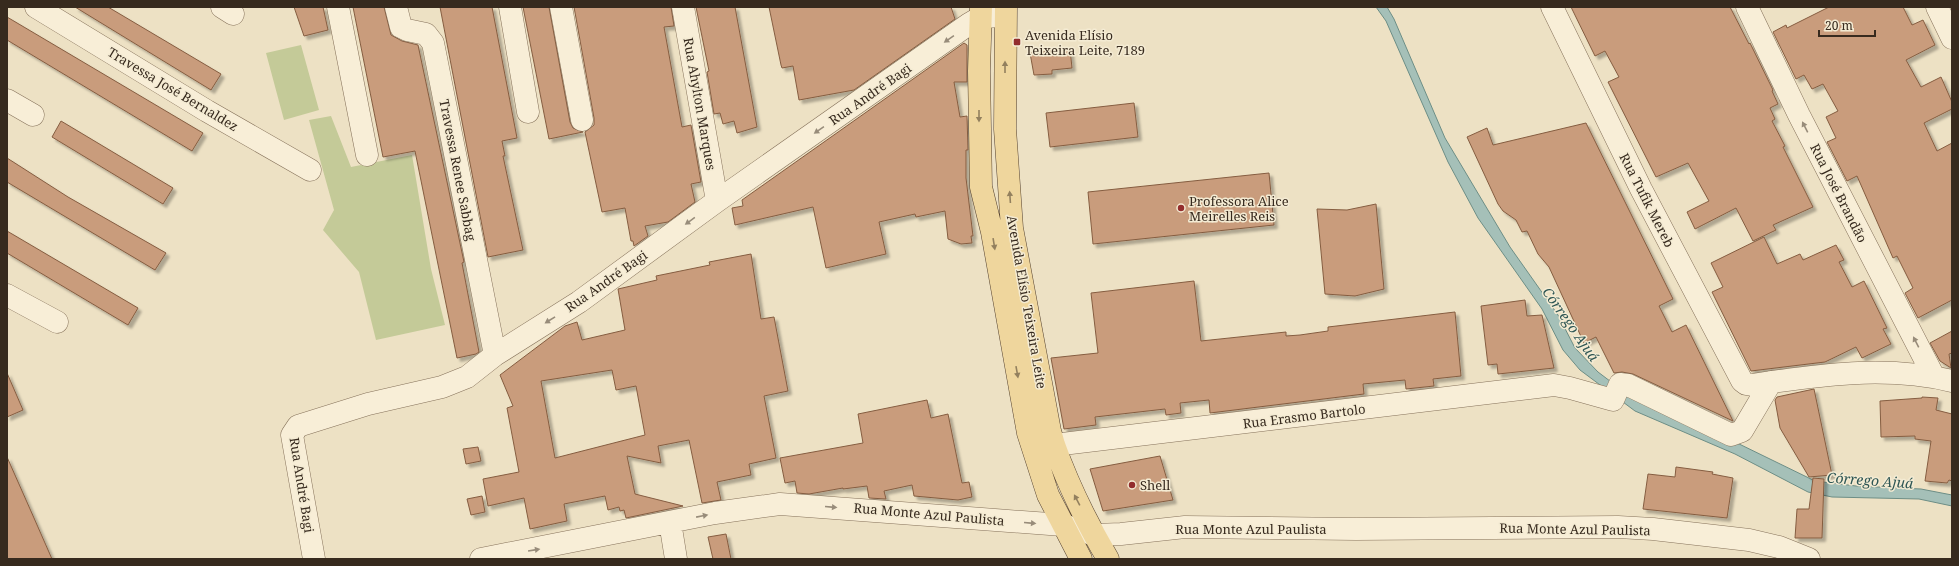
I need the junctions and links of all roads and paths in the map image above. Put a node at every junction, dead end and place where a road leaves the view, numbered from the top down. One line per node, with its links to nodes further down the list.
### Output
1 (36, 7): 18 (street, Travessa José Bernaldez)
2 (338, 7): 17 (street)
3 (396, 7): 22 (street, Travessa Renee Sabbag)
4 (510, 7): 14 (street)
5 (561, 7): 16 (street)
6 (683, 7): 19 (street, Rua Ahylton Marques)
7 (1552, 7): 24 (street, Rua Tufik Mereb)
8 (1747, 7): 23 (street, Rua José Brandão, one-way to 8)
9 (1937, 7): 12 (street)
10 (979, 10): 11 (street); 19 (street, Rua André Bagi, one-way to 19); 26 (main road, Avenida Elísio Teixeira Leite, one-way to 26)
11 (1005, 12): 25 (main road, Avenida Elísio Teixeira Leite, one-way to 11)
12 (1952, 38)
13 (7, 100): 15 (street)
14 (528, 112)
15 (33, 115)
16 (582, 120)
17 (367, 155)
18 (310, 170)
19 (717, 201): 22 (street, Rua André Bagi, one-way to 22)
20 (7, 295): 21 (street)
21 (57, 322)
22 (495, 355): 30 (street, Rua André Bagi)
23 (1943, 379): 24 (street)
24 (1761, 384): 25 (street, Rua Erasmo Bartolo)
25 (1054, 446): 26 (street, Rua Erasmo Bartolo); 29 (main road, Avenida Elísio Teixeira Leite, one-way to 25)
26 (1033, 450): 28 (main road, Avenida Elísio Teixeira Leite)
27 (663, 524): 28 (street, Rua Monte Azul Paulista, one-way to 28); 31 (street, Rua Monte Azul Paulista, one-way to 27); 32 (street); 33 (street)
28 (1063, 525): 29 (street, Rua Monte Azul Paulista); 34 (main road, Avenida Elísio Teixeira Leite)
29 (1095, 535): 35 (main road, Avenida Elísio Teixeira Leite); 36 (street, Rua Monte Azul Paulista)
30 (314, 559)
31 (481, 559)
32 (662, 559)
33 (676, 559)
34 (1082, 559)
35 (1108, 559)
36 (1809, 559)

